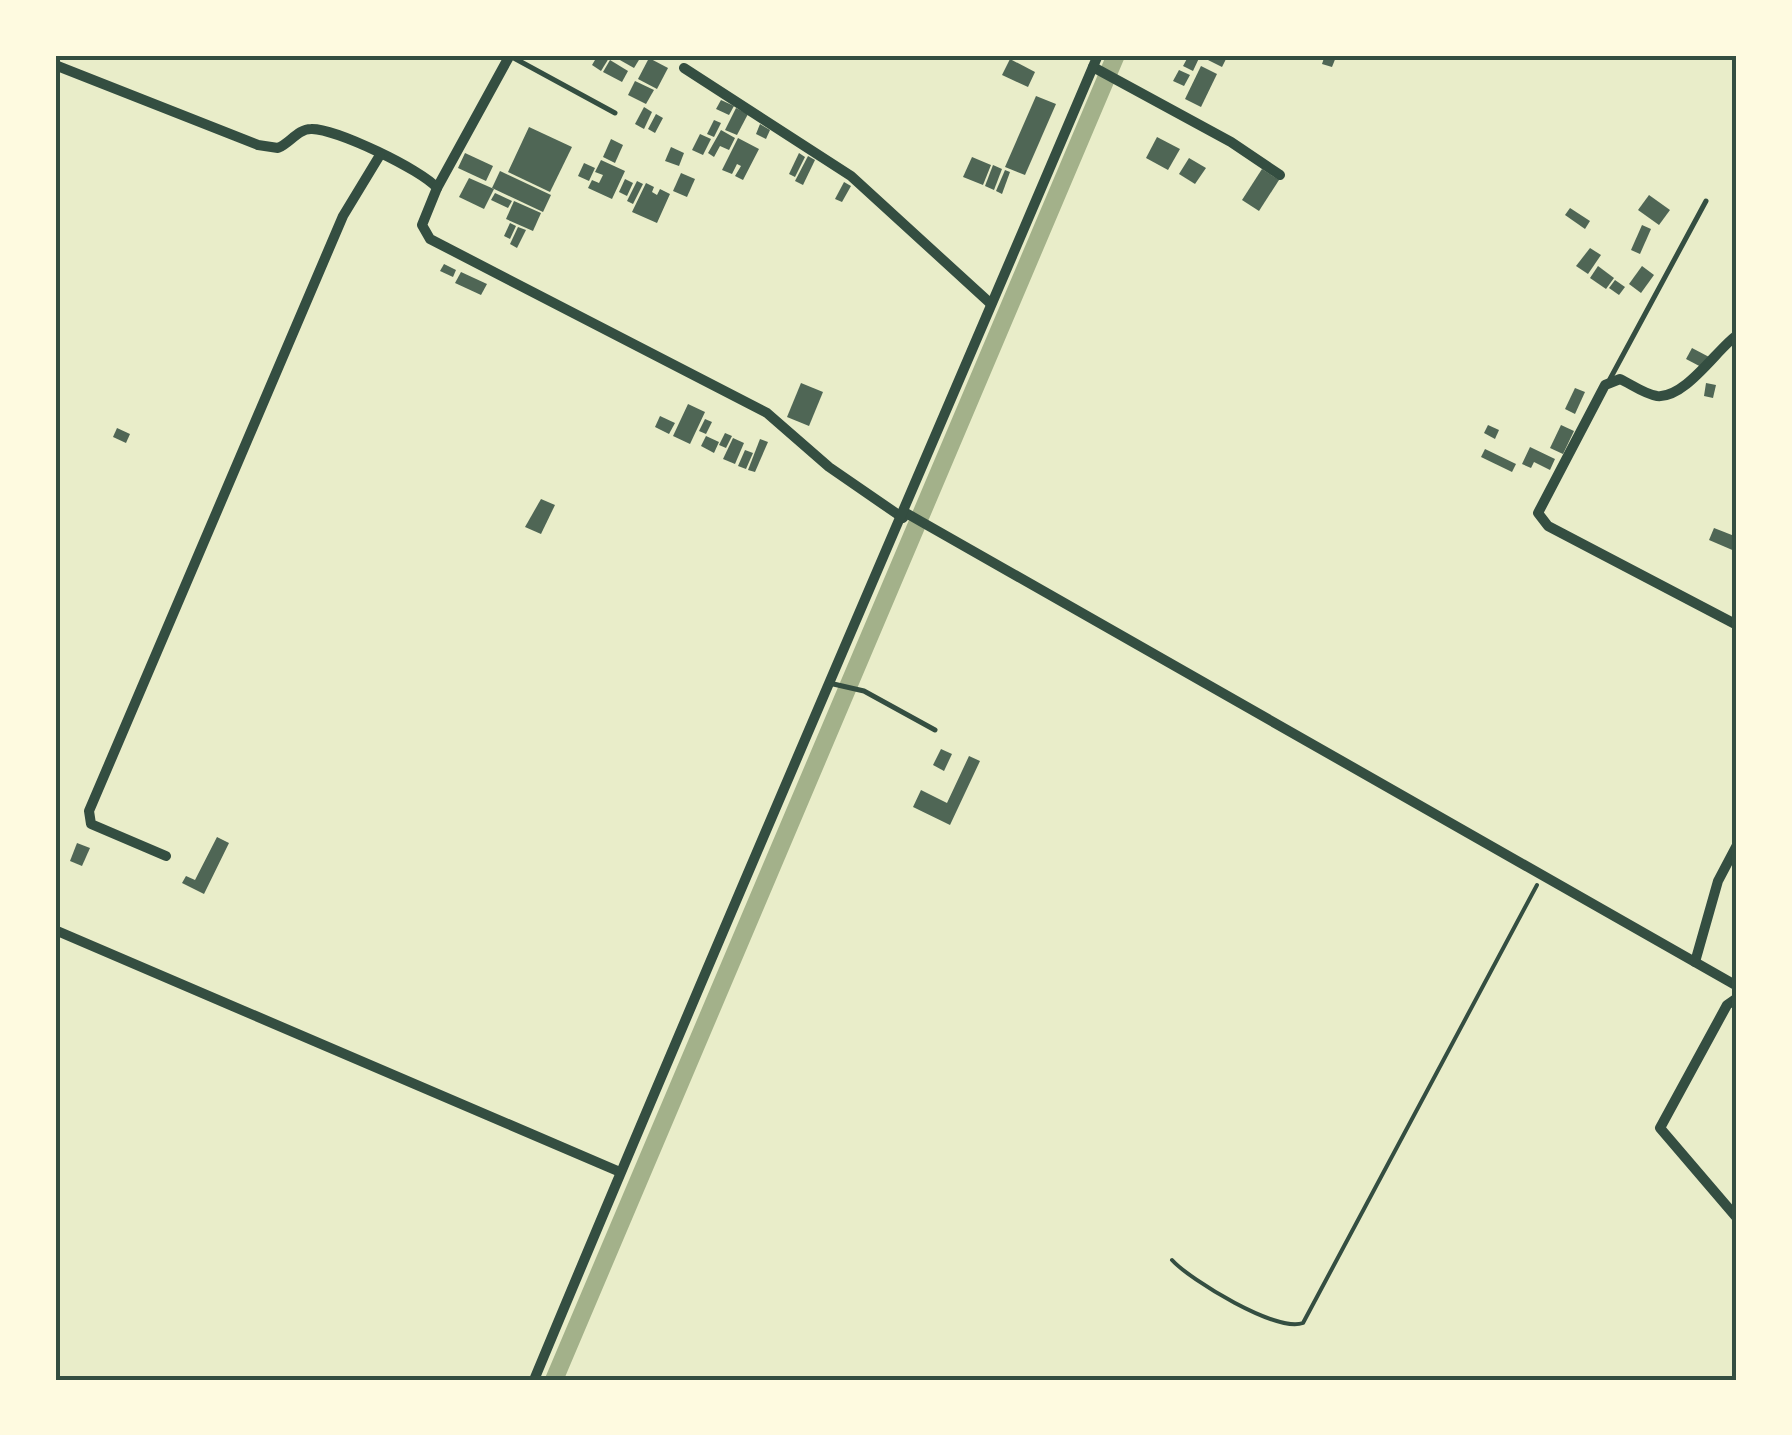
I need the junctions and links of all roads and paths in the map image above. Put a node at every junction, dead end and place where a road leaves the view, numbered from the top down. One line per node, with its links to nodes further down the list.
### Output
1 (74, 55): 4 (street)
2 (1098, 55): 6 (street)
3 (510, 56): 8 (lane); 12 (street)
4 (61, 67): 10 (street)
5 (684, 68): 14 (street)
6 (1096, 69): 11 (street); 14 (street)
7 (1737, 106): 9 (street)
8 (614, 112)
9 (1737, 118)
10 (380, 155): 12 (street); 22 (street)
11 (1280, 175)
12 (437, 188): 17 (street)
13 (1706, 202): 16 (lane)
14 (990, 302): 17 (street)
15 (1737, 334): 16 (street)
16 (1610, 381): 18 (street)
17 (905, 515): 19 (street); 23 (street)
18 (1737, 625)
19 (832, 684): 20 (lane); 28 (street)
20 (935, 730)
21 (1737, 845): 25 (street)
22 (166, 856)
23 (1541, 877): 25 (street); 30 (path)
24 (55, 930): 28 (street)
25 (1695, 962): 26 (street)
26 (1737, 986)
27 (1737, 998): 29 (street)
28 (620, 1172): 31 (street)
29 (1737, 1218)
30 (1172, 1260)
31 (534, 1380)

